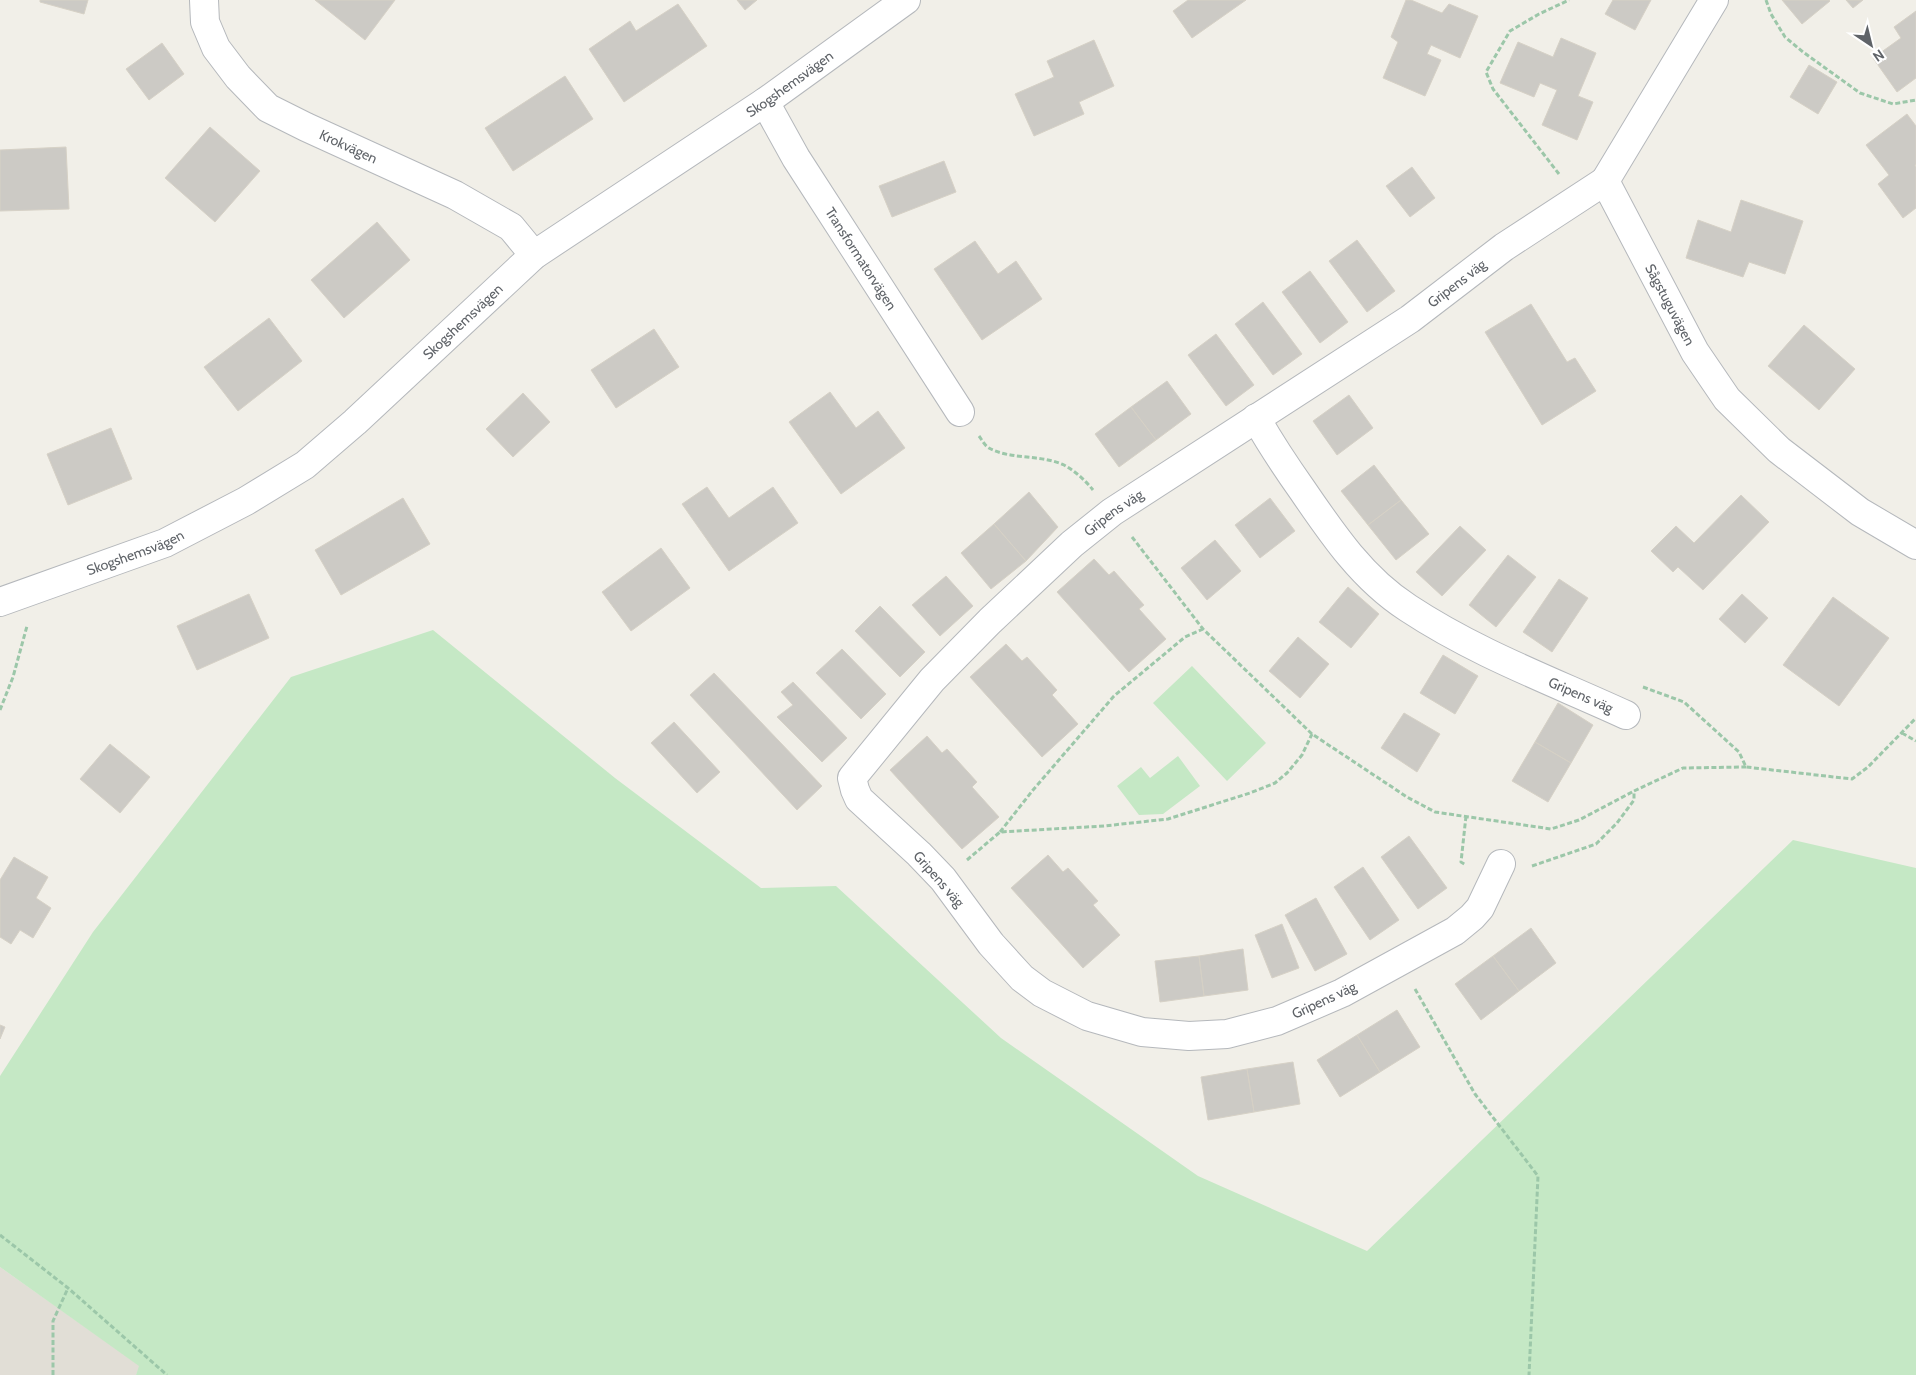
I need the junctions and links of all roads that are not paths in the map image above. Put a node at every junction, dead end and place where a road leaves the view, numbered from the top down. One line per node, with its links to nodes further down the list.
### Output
1 (204, 0): 6 (street, Krokvägen)
2 (906, 0): 4 (street, Skogshemsvägen)
3 (1714, 0): 5 (street)
4 (765, 102): 6 (street, Skogshemsvägen); 7 (street, Transformatorvägen)
5 (1605, 181): 8 (street, Gripens väg); 9 (street, Sågstuguvägen)
6 (534, 255): 10 (street, Skogshemsvägen)
7 (960, 412)
8 (1256, 418): 11 (street, Gripens väg); 12 (street, Gripens väg)
9 (1916, 545)
10 (0, 602)
11 (1626, 715)
12 (1501, 864)

